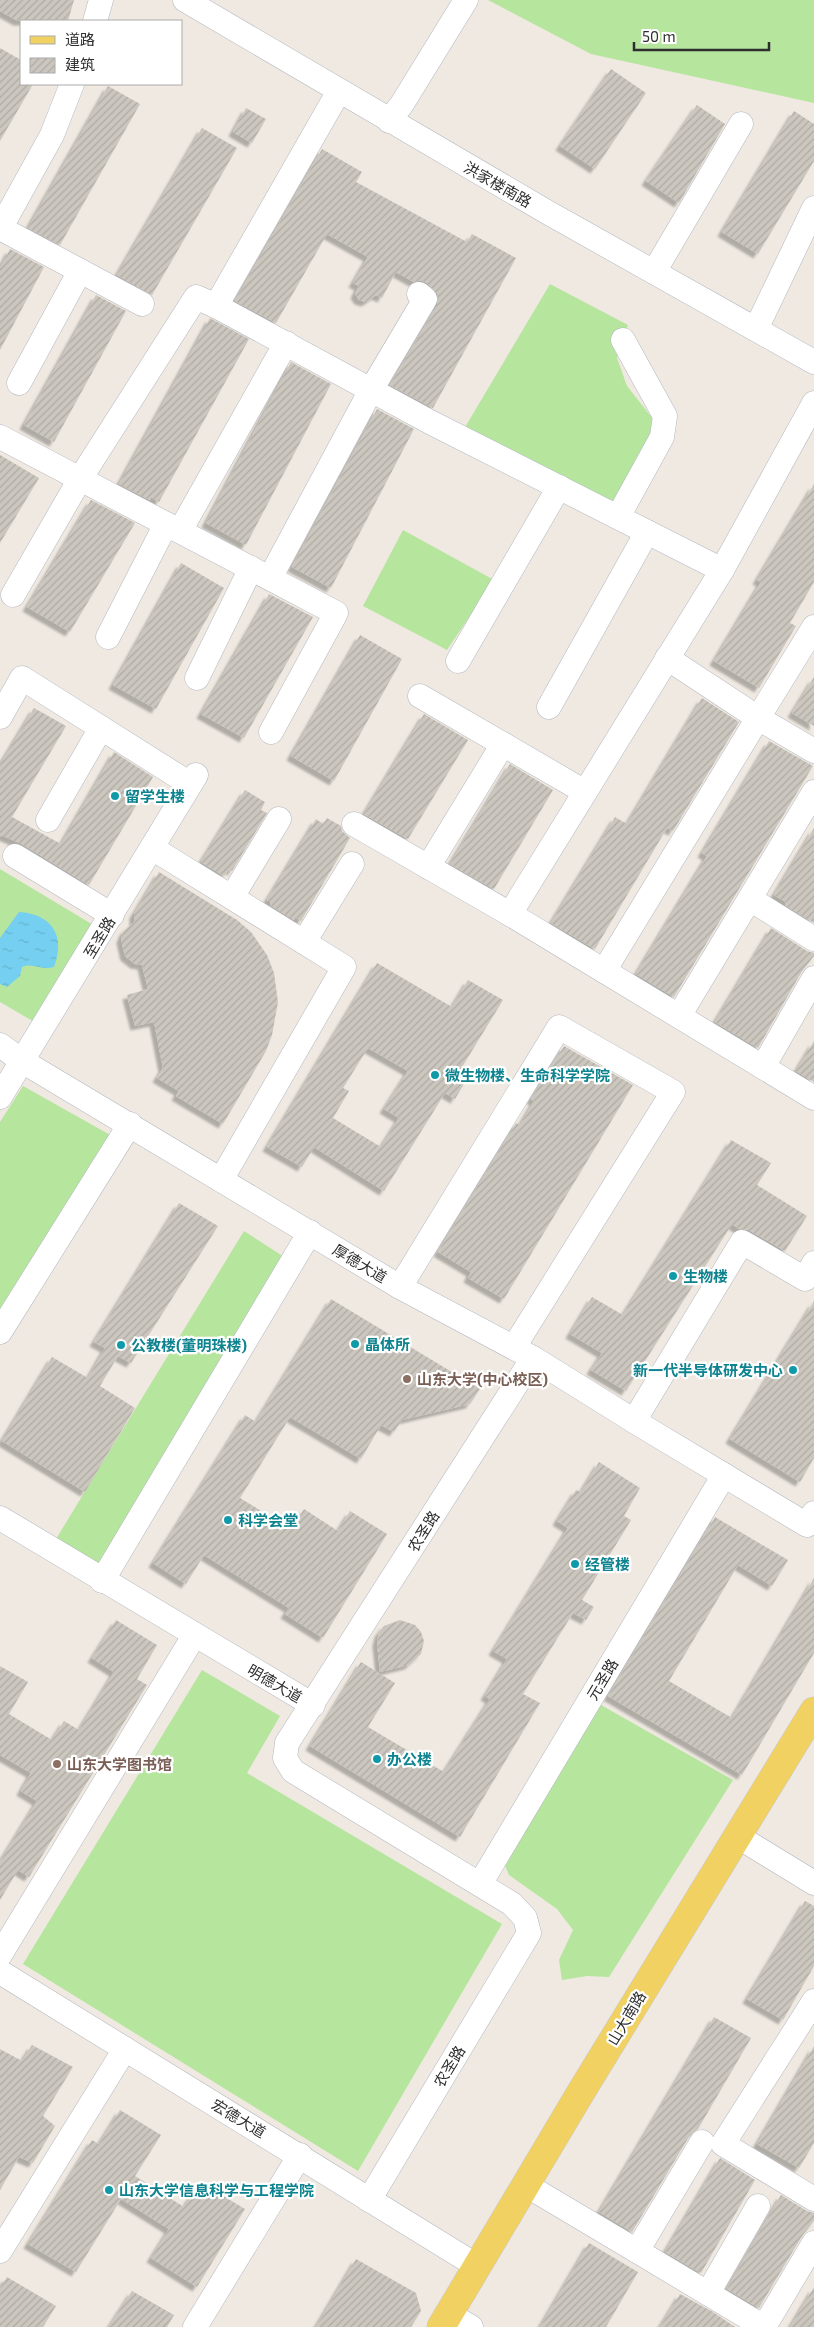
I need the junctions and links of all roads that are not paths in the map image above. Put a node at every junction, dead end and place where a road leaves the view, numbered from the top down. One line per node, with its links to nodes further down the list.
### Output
1 (91, 0): 5 (street)
2 (101, 0): 6 (street)
3 (185, 0): 9 (street, 洪家楼南路)
4 (466, 0): 10 (street)
5 (85, 20)
6 (95, 20)
7 (62, 85): 13 (street)
8 (72, 85): 14 (street)
9 (339, 92): 10 (street, 洪家楼南路); 19 (street)
10 (389, 121): 16 (street, 洪家楼南路)
11 (741, 124): 16 (street)
12 (814, 208): 20 (street)
13 (0, 210)
14 (0, 228): 15 (street)
15 (80, 271): 18 (street); 24 (street)
16 (654, 272): 20 (street, 洪家楼南路)
17 (419, 294): 25 (street)
18 (142, 304)
19 (216, 306): 22 (street); 28 (street)
20 (756, 329): 23 (street, 洪家楼南路)
21 (623, 340): 30 (street)
22 (286, 343): 25 (street); 31 (street)
23 (814, 362)
24 (19, 383)
25 (371, 390): 29 (street); 34 (street)
26 (814, 403): 33 (street)
27 (0, 437): 28 (street)
28 (80, 479): 31 (street); 35 (street)
29 (559, 487): 30 (street); 39 (street)
30 (618, 517): 32 (street)
31 (173, 528): 34 (street); 37 (street)
32 (647, 532): 33 (street); 42 (street)
33 (722, 570): 38 (street)
34 (260, 573): 40 (street); 46 (street)
35 (13, 594)
36 (814, 627): 44 (street)
37 (108, 637)
38 (667, 658): 44 (street); 49 (street)
39 (458, 661)
40 (197, 678)
41 (420, 696): 47 (street)
42 (550, 707)
43 (0, 717): 45 (street)
44 (758, 718): 48 (street); 64 (street)
45 (102, 728): 52 (street); 54 (street, 至圣路)
46 (271, 732)
47 (503, 744): 49 (street); 57 (street)
48 (814, 751)
49 (585, 792): 61 (street)
50 (814, 792): 59 (street)
51 (279, 819): 58 (street)
52 (48, 820)
53 (354, 824): 57 (street)
54 (152, 848): 58 (street); 60 (street, 至圣路)
55 (15, 856): 60 (street)
56 (352, 864): 63 (street)
57 (428, 867): 61 (street)
58 (232, 897): 63 (street)
59 (750, 899): 62 (street); 66 (street)
60 (112, 914): 68 (street, 至圣路)
61 (510, 914): 64 (street)
62 (814, 939)
63 (304, 942): 73 (street)
64 (604, 971): 66 (street)
65 (814, 978): 69 (street)
66 (679, 1016): 69 (street)
67 (0, 1045): 68 (street, 厚德大道)
68 (22, 1061): 70 (street, 至圣路); 72 (street, 厚德大道)
69 (763, 1068): 71 (street)
70 (0, 1098)
71 (814, 1098)
72 (130, 1124): 73 (street, 厚德大道); 77 (street)
73 (221, 1180): 74 (street, 厚德大道)
74 (310, 1232): 76 (street, 厚德大道); 83 (street)
75 (814, 1263): 79 (street)
76 (400, 1287): 78 (street, 厚德大道); 78 (street, 农圣路)
77 (0, 1332)
78 (524, 1352): 79 (street, 厚德大道); 85 (street, 农圣路)
79 (634, 1421): 80 (street, 厚德大道)
80 (724, 1475): 81 (street, 厚德大道); 89 (street, 元圣路)
81 (814, 1513)
82 (0, 1518): 83 (street, 明德大道)
83 (102, 1581): 84 (street, 明德大道)
84 (194, 1636): 85 (street, 明德大道); 91 (street)
85 (313, 1704): 89 (street, 明德大道)
86 (814, 1711): 87 (main road, 山大南路)
87 (738, 1836): 88 (street); 97 (main road, 山大南路)
88 (814, 1883)
89 (480, 1884): 90 (street, 明德大道)
90 (529, 1933): 99 (street, 农圣路)
91 (0, 1955)
92 (0, 1972): 94 (street, 宏德大道)
93 (814, 2001): 98 (street)
94 (125, 2049): 96 (street, 宏德大道); 102 (street)
95 (702, 2142): 103 (street)
96 (300, 2155): 99 (street, 宏德大道); 108 (street)
97 (526, 2185): 103 (street); 104 (main road, 山大南路)
98 (814, 2198)
99 (370, 2200): 104 (street, 宏德大道)
100 (758, 2206): 105 (street)
101 (814, 2243): 107 (street)
102 (0, 2251)
103 (637, 2251): 105 (street)
104 (477, 2266): 106 (main road, 山大南路)
105 (708, 2294): 107 (street)
106 (454, 2323)
107 (759, 2326)
108 (195, 2327)

